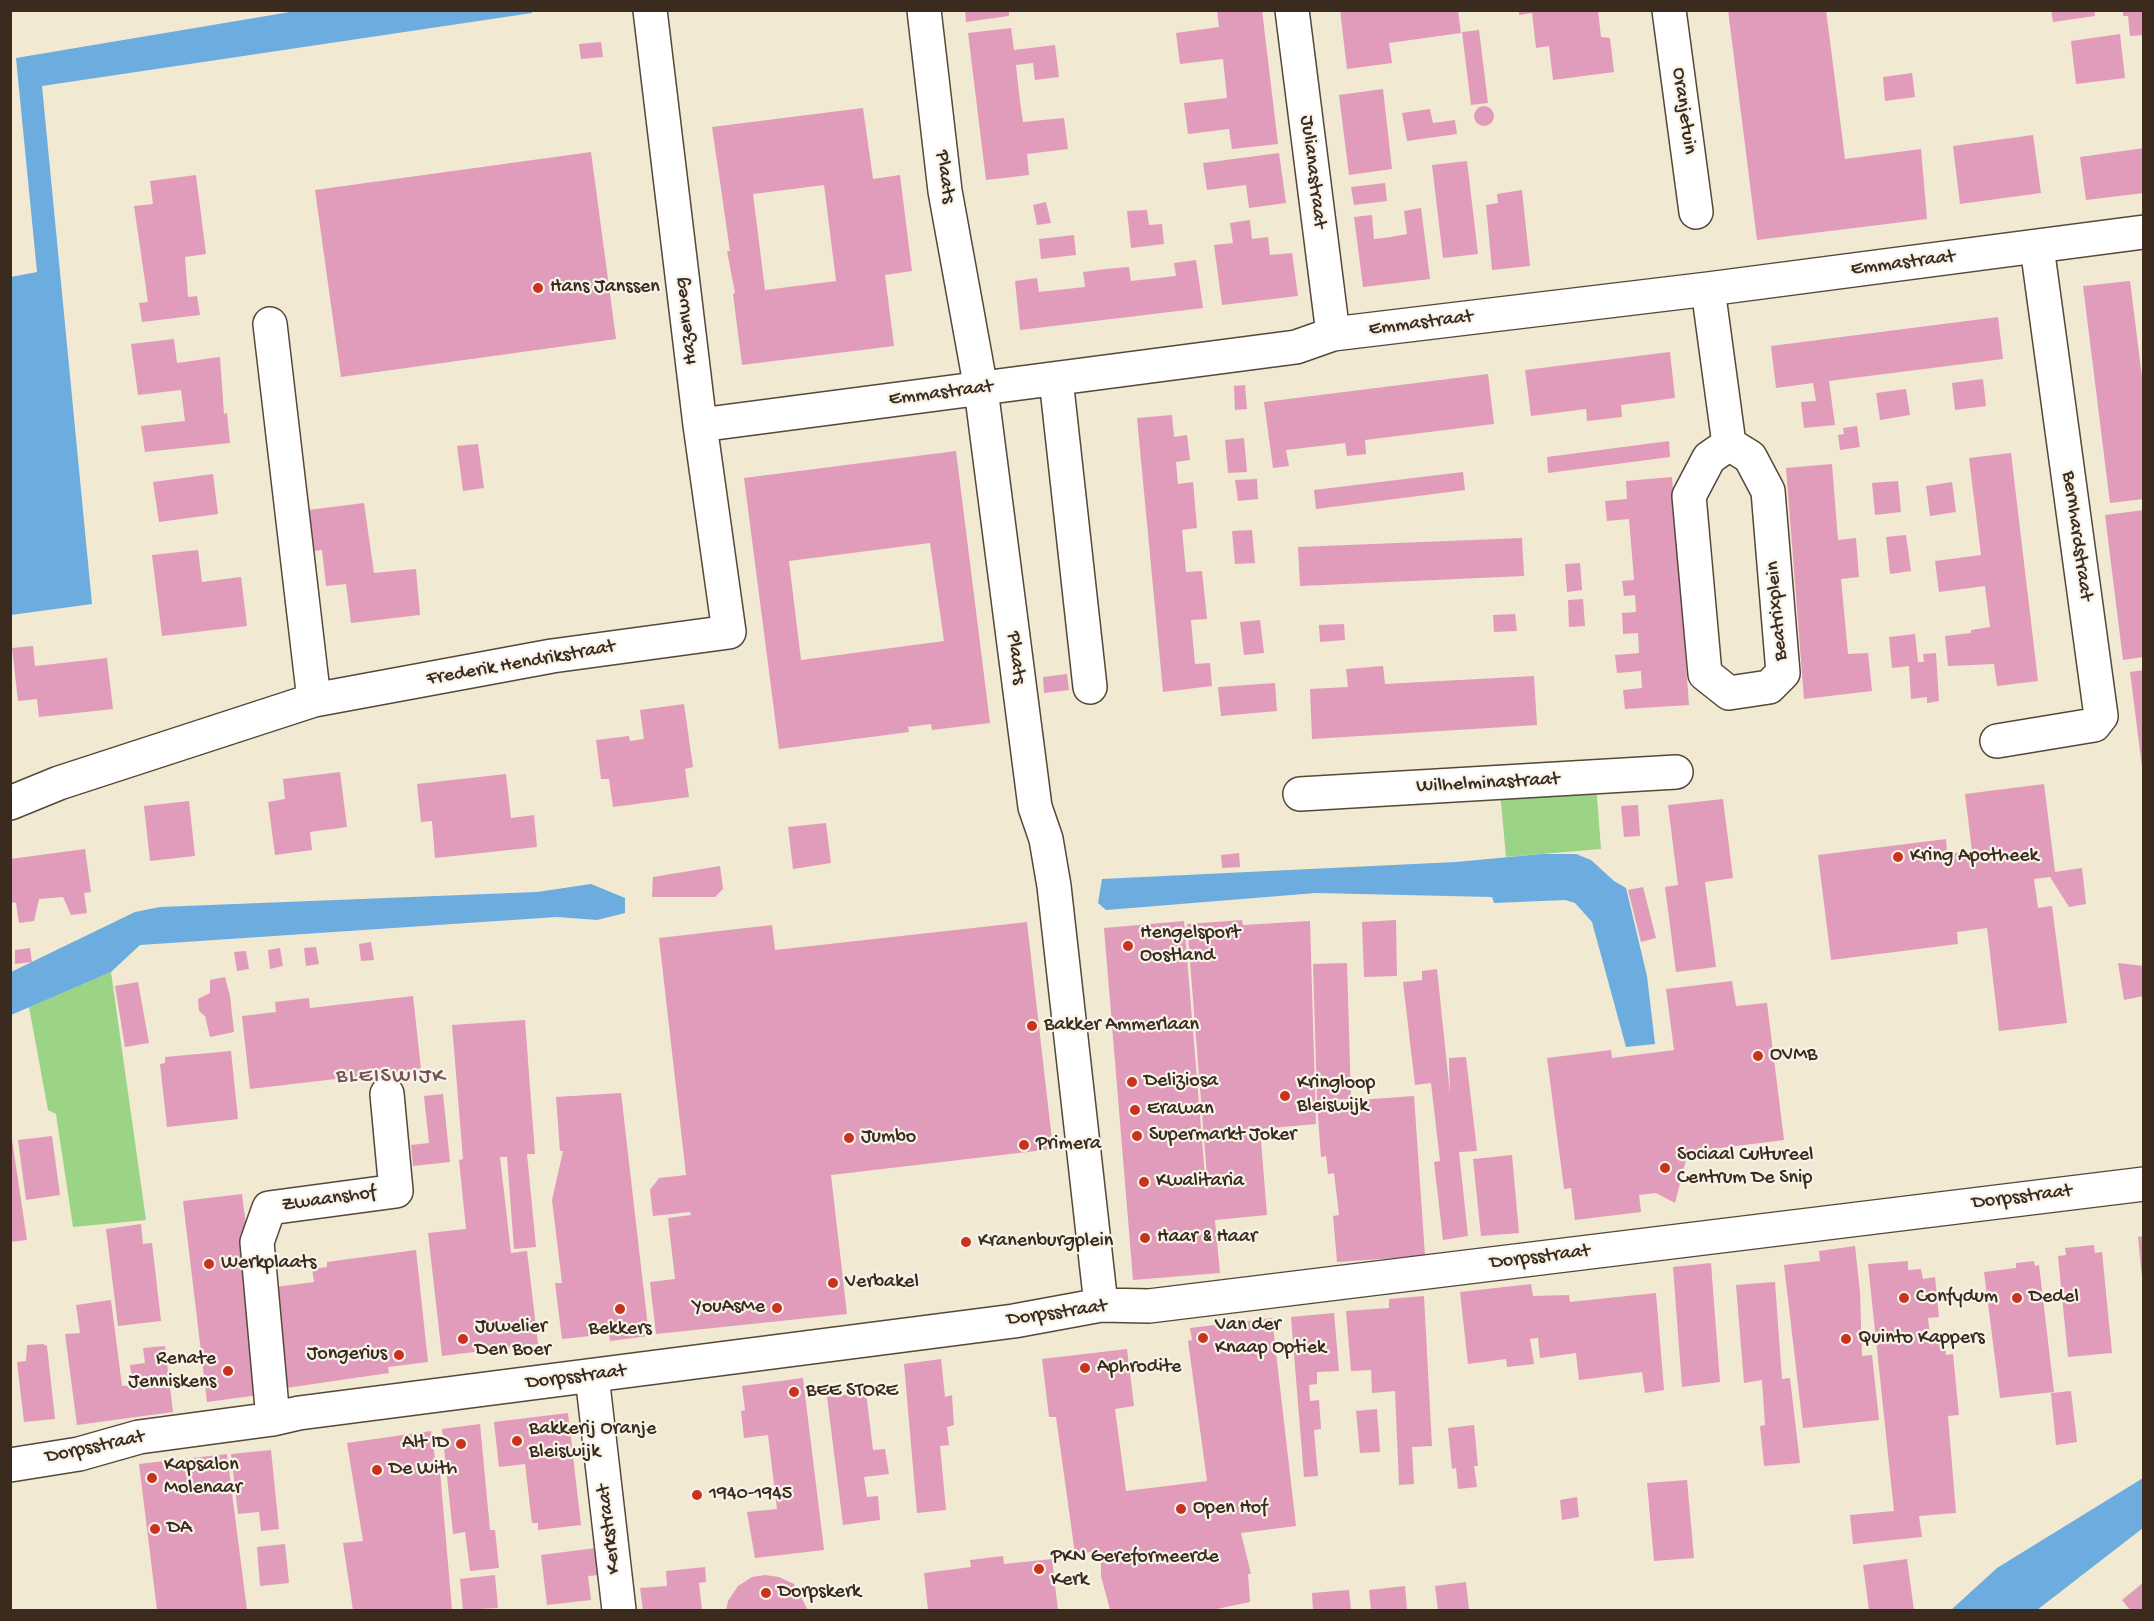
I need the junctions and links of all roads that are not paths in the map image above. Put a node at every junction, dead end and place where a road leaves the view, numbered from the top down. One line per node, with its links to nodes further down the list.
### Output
1 (650, 10): 13 (street, Hazenweg)
2 (924, 10): 12 (street, Plaats)
3 (1292, 10): 10 (street, Julianastraat)
4 (1669, 10): 5 (street, Oranjetuin)
5 (1696, 212)
6 (2144, 232): 7 (street, Emmastraat)
7 (2037, 247): 8 (street, Emmastraat); 18 (street, Bernhardstraat)
8 (1708, 289): 10 (street, Emmastraat); 14 (street)
9 (270, 324): 17 (street)
10 (1333, 334): 11 (street, Emmastraat)
11 (1056, 379): 12 (street, Emmastraat); 16 (street)
12 (981, 389): 13 (street, Emmastraat); 24 (street, Plaats)
13 (700, 425): 15 (street, Hazenweg)
14 (1729, 444): 14 (street, Beatrixplein)
15 (729, 632): 17 (street, Frederik Hendrikstraat)
16 (1090, 687)
17 (314, 700): 21 (street, Frederik Hendrikstraat)
18 (1997, 741)
19 (1676, 772): 20 (street, Wilhelminastraat)
20 (1300, 794)
21 (10, 802)
22 (387, 1094): 26 (street, Zwaanshof)
23 (2144, 1184): 24 (street, Dorpsstraat)
24 (1101, 1305): 25 (street, Dorpsstraat)
25 (592, 1376): 26 (street, Dorpsstraat); 28 (street, Kerkstraat)
26 (273, 1419): 27 (street, Dorpsstraat)
27 (10, 1465)
28 (620, 1611)

